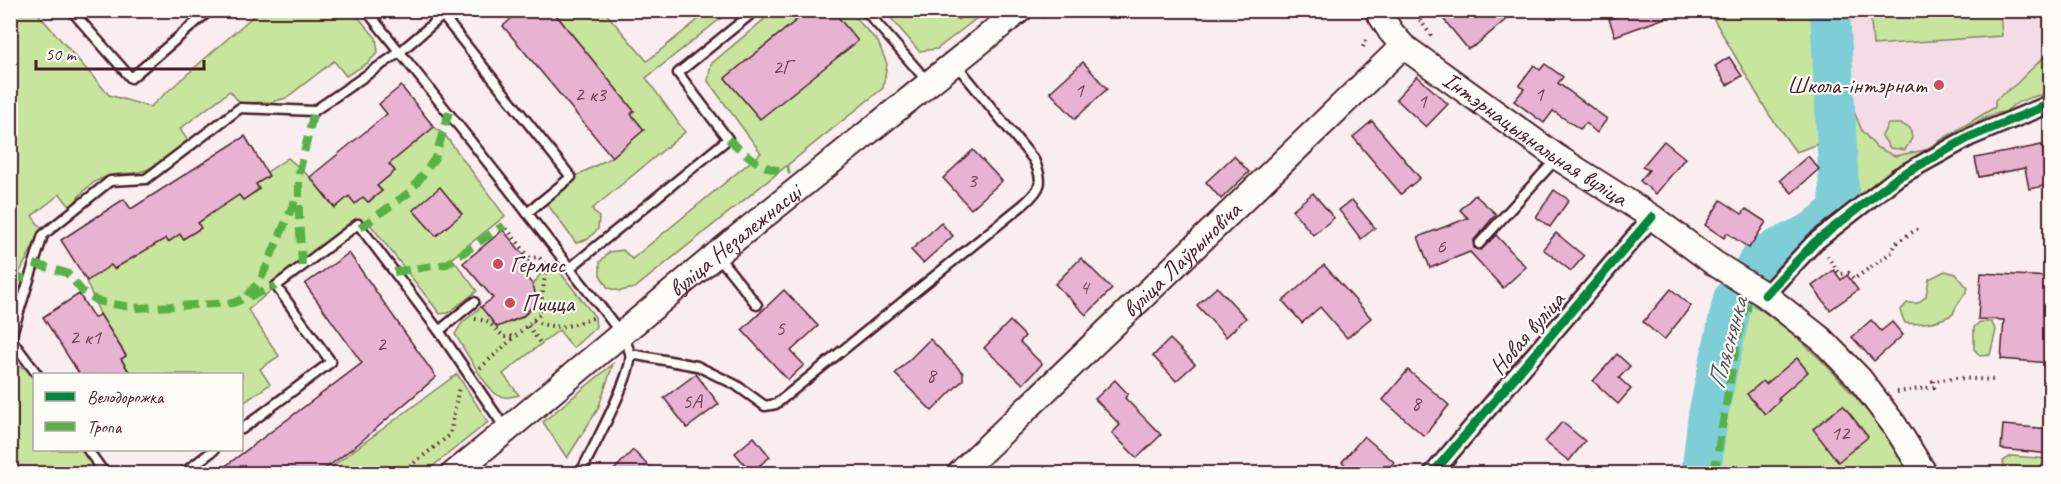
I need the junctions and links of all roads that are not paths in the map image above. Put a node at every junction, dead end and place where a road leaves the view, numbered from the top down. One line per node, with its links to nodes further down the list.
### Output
1 (71, 10): 2 (lane)
2 (210, 10)
3 (366, 10): 10 (lane)
4 (756, 10): 19 (lane)
5 (865, 10): 12 (lane)
6 (1020, 10): 11 (main road, вуліца Незалежнасці)
7 (1377, 10): 9 (main road, Інтэрнацыянальная вуліца)
8 (446, 13): 10 (lane); 15 (lane)
9 (1403, 46): 14 (main road, Інтэрнацыянальная вуліца); 35 (main road, вуліца Лаўрыновіча)
10 (400, 52): 15 (lane); 24 (lane)
11 (954, 63): 12 (main road, вуліца Незалежнасці); 25 (lane)
12 (929, 83): 18 (main road, вуліца Незалежнасці)
13 (2050, 104): 20 (street)
14 (1557, 157): 16 (main road, Інтэрнацыянальная вуліца); 17 (lane)
15 (527, 213): 19 (lane)
16 (1652, 217): 20 (main road, Інтэрнацыянальная вуліца); 36 (street, Новая вуліца)
17 (1479, 244)
18 (717, 255): 22 (lane); 25 (main road, вуліца Незалежнасці)
19 (570, 268): 25 (lane)
20 (1762, 293): 37 (main road, Інтэрнацыянальная вуліца)
21 (474, 302): 23 (lane)
22 (757, 305)
23 (439, 331): 27 (lane); 28 (lane)
24 (11, 337): 26 (lane)
25 (626, 345): 28 (main road, вуліца Незалежнасці); 34 (lane)
26 (36, 373)
27 (243, 428)
28 (507, 430): 33 (main road, вуліца Незалежнасці)
29 (89, 451): 31 (lane)
30 (213, 451): 32 (lane)
31 (105, 474)
32 (182, 474)
33 (453, 474)
34 (580, 474)
35 (959, 474)
36 (1432, 474)
37 (1925, 474)

